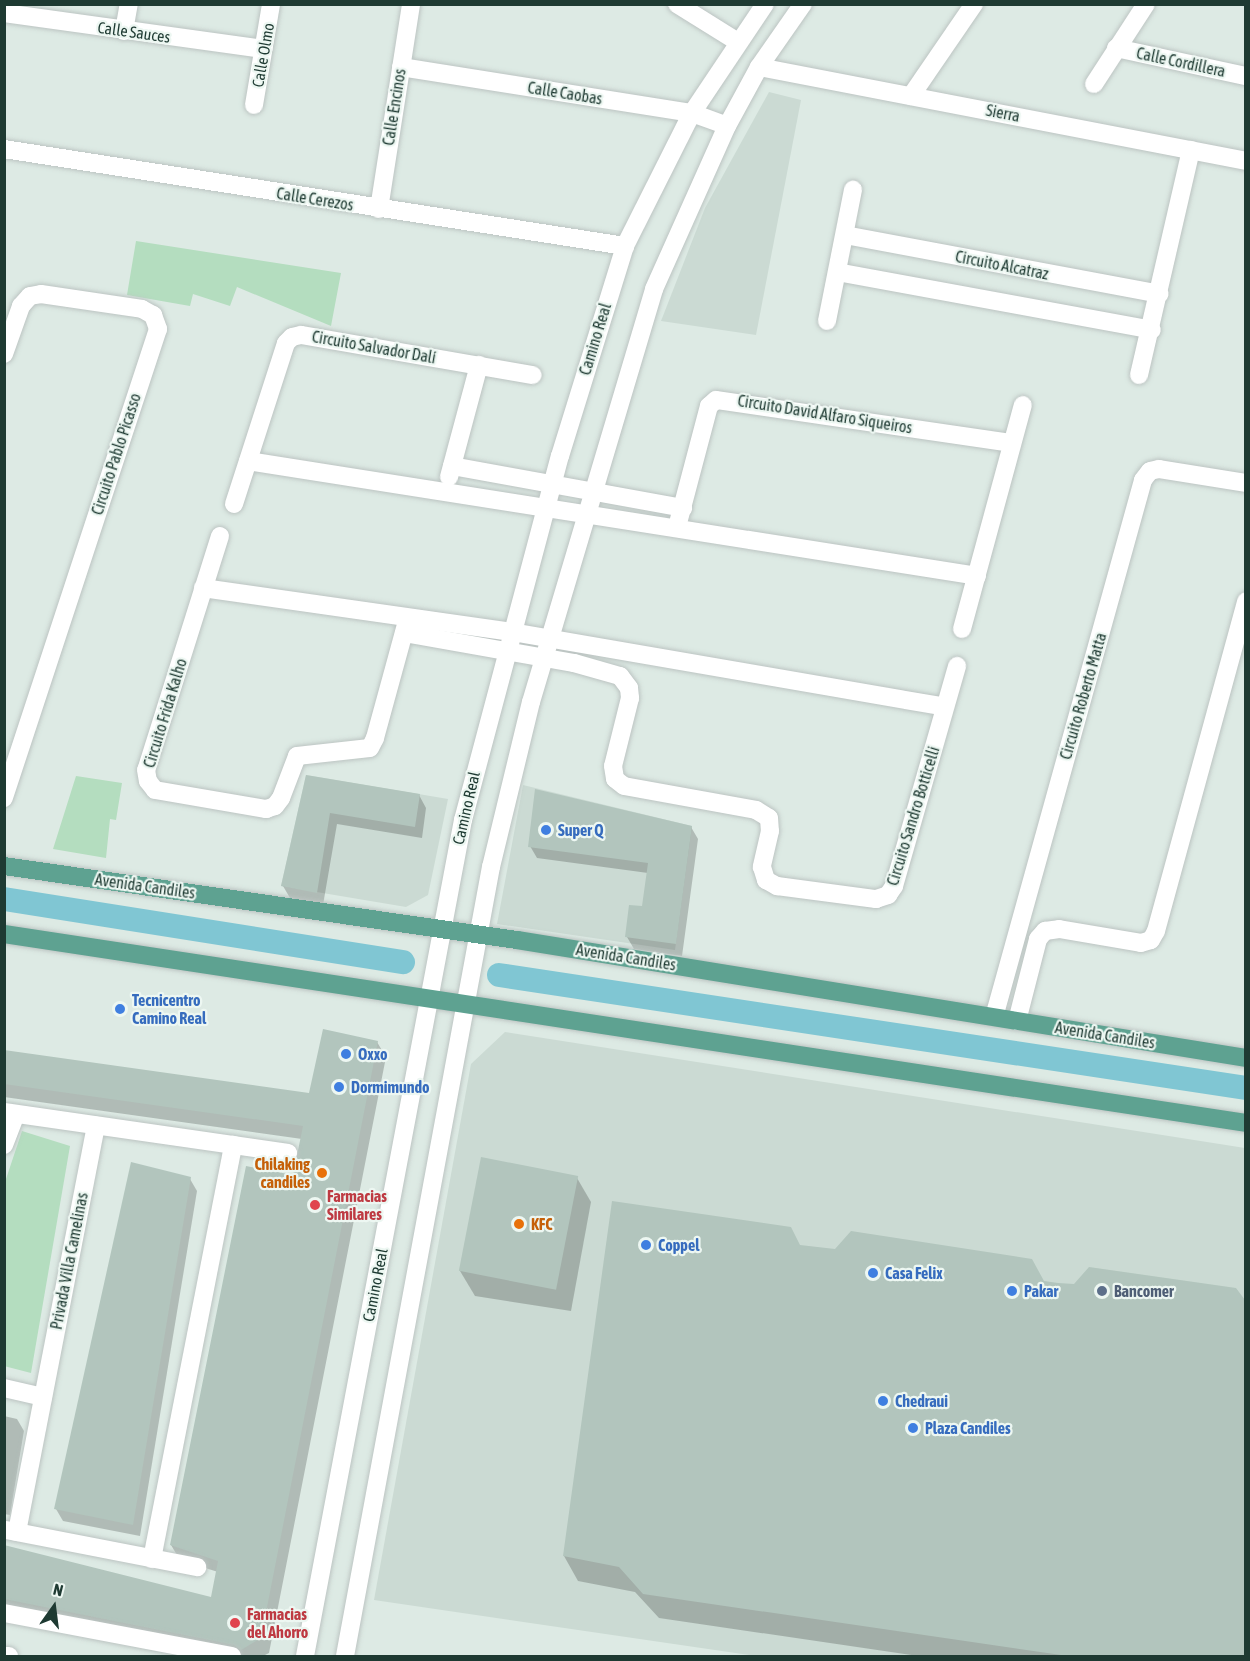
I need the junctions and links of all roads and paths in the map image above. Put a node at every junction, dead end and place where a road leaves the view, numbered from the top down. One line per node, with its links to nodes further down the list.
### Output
1 (129, 4): 10 (street)
2 (271, 4): 13 (street, Calle Olmo)
3 (411, 4): 14 (street, Calle Encinos)
4 (677, 4): 11 (street)
5 (765, 4): 11 (street, Camino Real)
6 (803, 4): 15 (street)
7 (974, 4): 18 (street)
8 (1146, 4): 12 (street, Calle Cordillera)
9 (4, 13): 10 (street, Calle Sauces)
10 (124, 31): 13 (street, Calle Sauces)
11 (738, 42): 20 (street, Camino Real)
12 (1116, 48): 16 (street, Calle Cordillera); 17 (street, Calle Cordillera)
13 (264, 49): 19 (street, Calle Olmo)
14 (401, 67): 20 (street, Calle Caobas); 26 (street, Calle Encinos)
15 (759, 67): 18 (street, Sierra); 21 (street)
16 (1245, 76)
17 (1094, 84)
18 (911, 96): 23 (street, Sierra)
19 (254, 105)
20 (692, 113): 21 (street, Calle Caobas); 28 (street, Camino Real)
21 (727, 126): 44 (street)
22 (4, 149): 26 (street, Calle Cerezos)
23 (1191, 150): 24 (street, Sierra); 30 (street)
24 (1245, 162)
25 (853, 190): 27 (street)
26 (378, 209): 28 (street, Calle Cerezos)
27 (845, 235): 29 (street); 30 (street, Circuito Alcatraz)
28 (625, 246): 42 (street, Camino Real)
29 (837, 272): 31 (street); 32 (street)
30 (1160, 294): 32 (street)
31 (827, 321)
32 (1152, 330): 36 (street)
33 (4, 354): 62 (street, Circuito Pablo Picasso)
34 (479, 365): 35 (street, Circuito Salvador Dalí); 39 (street, Circuito Salvador Dalí); 40 (street)
35 (533, 375)
36 (1139, 375)
37 (1023, 405): 38 (street)
38 (1012, 443): 47 (street, Circuito David Alfaro Siqueiros); 51 (street)
39 (248, 461): 43 (street); 45 (street, Circuito Salvador Dalí)
40 (452, 466): 42 (street); 43 (street)
41 (1245, 483): 70 (street, Circuito Roberto Matta)
42 (552, 484): 44 (street); 46 (street, Camino Real)
43 (445, 491): 46 (street)
44 (592, 492): 47 (street); 48 (street)
45 (234, 504)
46 (546, 507): 48 (street); 56 (street, Camino Real)
47 (682, 508): 49 (street, Circuito David Alfaro Siqueiros)
48 (586, 513): 49 (street); 57 (street)
49 (677, 527): 51 (street)
50 (220, 536): 52 (street, Circuito Frida Kalho)
51 (977, 576): 55 (street)
52 (203, 588): 54 (street); 54 (street, Circuito Frida Kalho)
53 (1245, 601): 71 (street)
54 (406, 625): 56 (street); 58 (street)
55 (962, 629)
56 (512, 632): 57 (street); 58 (street, Camino Real)
57 (550, 639): 59 (street); 61 (street)
58 (507, 652): 59 (street); 65 (street, Camino Real)
59 (544, 658): 61 (street, Circuito Sandro Botticelli); 67 (street)
60 (957, 666): 61 (street, Circuito Sandro Botticelli)
61 (945, 707)
62 (8, 773): 63 (street, Circuito Pablo Picasso)
63 (4, 798)
64 (4, 866): 65 (main road, Avenida Candiles)
65 (442, 930): 67 (main road, Avenida Candiles); 68 (street, Camino Real)
66 (4, 934): 68 (main road)
67 (479, 934): 69 (street); 70 (main road, Avenida Candiles)
68 (430, 997): 69 (main road); 85 (street, Camino Real)
69 (467, 1003): 74 (main road); 87 (street)
70 (994, 1017): 71 (main road, Avenida Candiles)
71 (1017, 1021): 72 (main road, Avenida Candiles)
72 (1245, 1058)
73 (10, 1113): 75 (street); 76 (street)
74 (1245, 1123)
75 (96, 1126): 77 (street); 80 (street, Privada Villa Camelinas)
76 (4, 1145)
77 (233, 1145): 78 (street); 82 (street)
78 (288, 1153)
79 (4, 1388): 80 (street)
80 (43, 1397): 81 (street, Privada Villa Camelinas)
81 (11, 1531): 82 (street, Privada Villa Camelinas)
82 (152, 1559): 83 (street, Privada Villa Camelinas)
83 (197, 1567)
84 (4, 1613): 86 (street)
85 (310, 1655)
86 (232, 1656)
87 (345, 1656)

